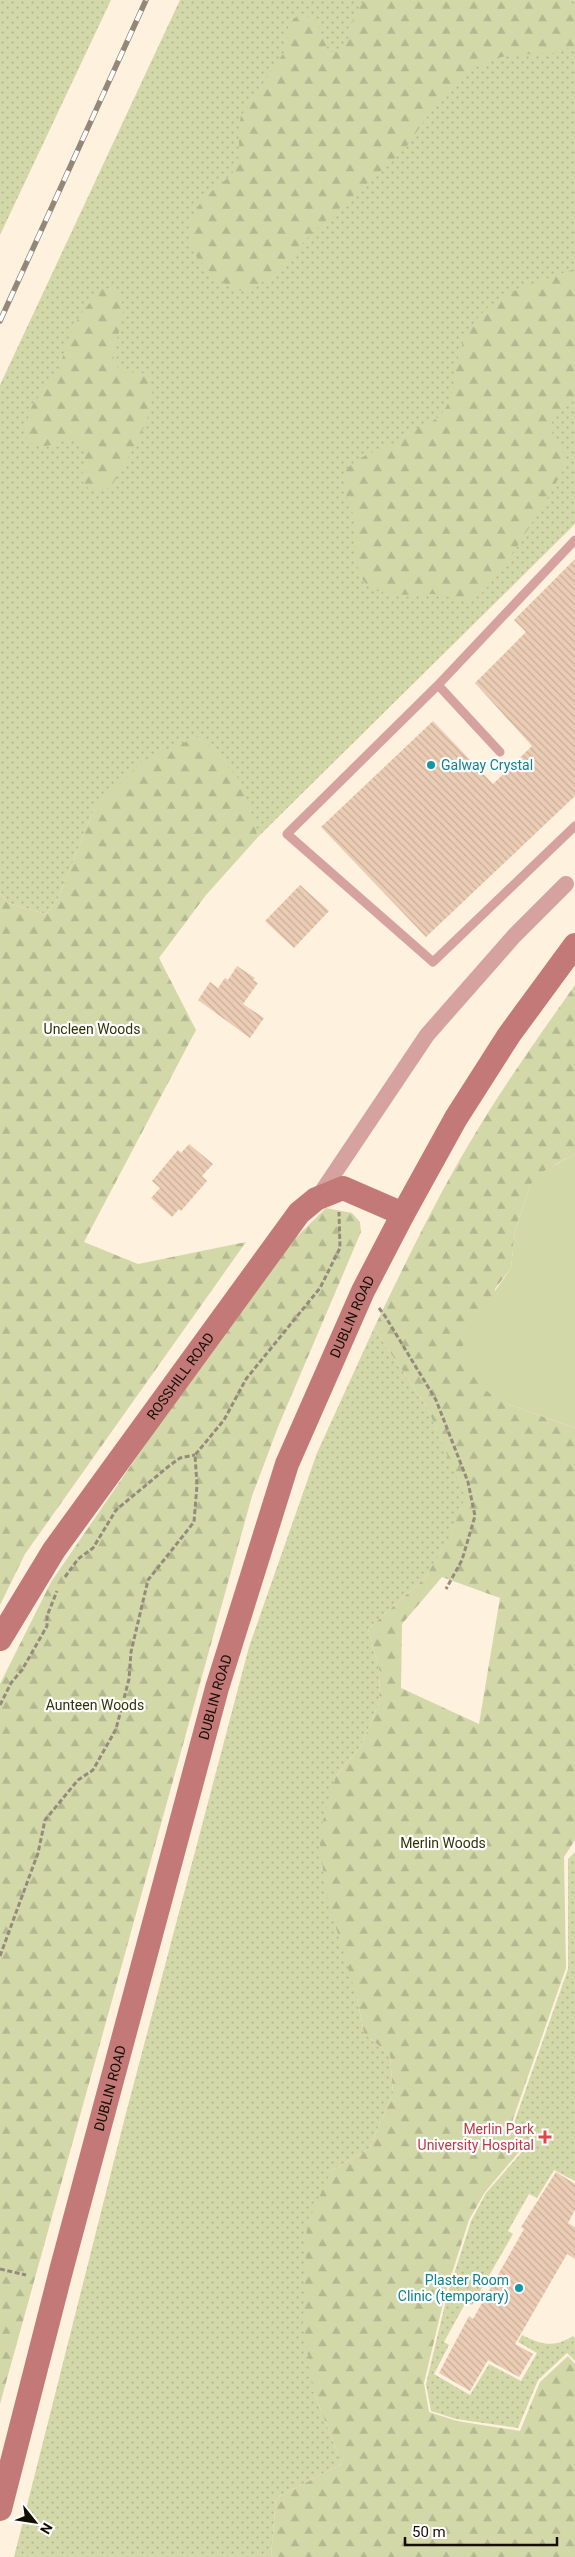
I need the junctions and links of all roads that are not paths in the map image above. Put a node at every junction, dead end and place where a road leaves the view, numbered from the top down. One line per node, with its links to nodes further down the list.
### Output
1 (575, 540): 2 (lane)
2 (438, 684): 3 (lane); 4 (lane)
3 (500, 752)
4 (575, 826)
5 (566, 884): 7 (street)
6 (575, 945): 8 (main road, DUBLIN ROAD)
7 (326, 1195): 8 (main road); 9 (main road, ROSSHILL ROAD)
8 (403, 1214): 10 (main road, DUBLIN ROAD)
9 (0, 1639)
10 (0, 2509)

